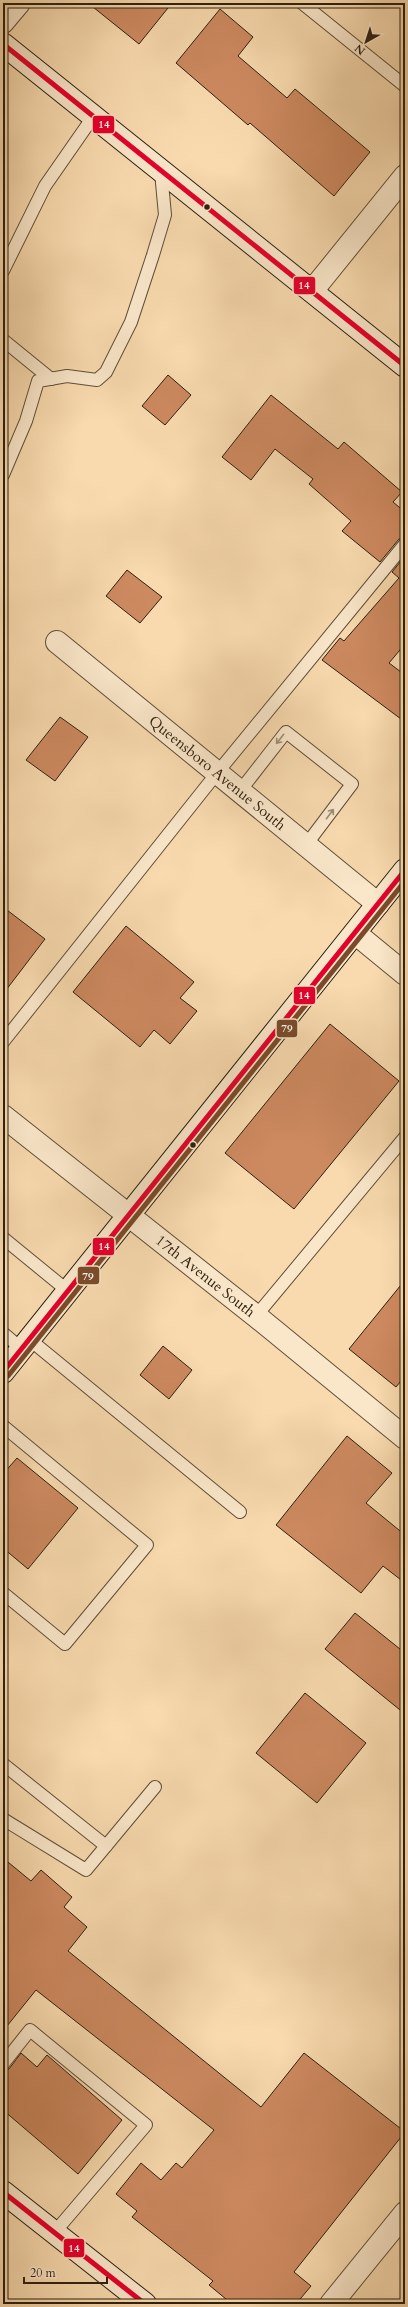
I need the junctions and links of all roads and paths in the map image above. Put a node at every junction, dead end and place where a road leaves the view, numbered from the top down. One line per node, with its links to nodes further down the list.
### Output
1 (19, 3): 3 (street)
2 (302, 3): 5 (lane)
3 (3, 22)
4 (3, 44): 6 (street)
5 (405, 86)
6 (93, 117): 7 (street); 9 (lane)
7 (161, 172): 10 (street); 13 (lane)
8 (405, 176): 10 (street)
9 (3, 271)
10 (312, 291): 12 (street)
11 (3, 340): 13 (lane)
12 (405, 366)
13 (51, 379): 14 (lane)
14 (3, 475)
15 (405, 544): 17 (lane)
16 (56, 642): 17 (street, Queensboro Avenue South)
17 (217, 773): 18 (street, Queensboro Avenue South); 24 (lane)
18 (240, 791): 19 (street, Queensboro Avenue South); 19 (lane, one-way to 18)
19 (306, 845): 21 (street, Queensboro Avenue South)
20 (405, 870): 21 (street)
21 (378, 904): 22 (street)
22 (355, 933): 23 (street); 27 (street)
23 (405, 974)
24 (3, 1042)
25 (3, 1116): 27 (street, 17th Avenue South)
26 (405, 1137): 30 (lane)
27 (128, 1216): 29 (street); 30 (street, 17th Avenue South)
28 (3, 1238): 29 (lane)
29 (68, 1291): 32 (street)
30 (256, 1316): 35 (street, 17th Avenue South)
31 (3, 1333): 32 (lane)
32 (25, 1344): 33 (street); 36 (lane)
33 (3, 1372)
34 (3, 1426): 37 (lane)
35 (405, 1438)
36 (240, 1512)
37 (3, 1593)
38 (3, 1764): 41 (lane)
39 (155, 1787): 41 (lane)
40 (3, 1819): 41 (lane)
41 (106, 1846)
42 (3, 2064): 45 (lane)
43 (3, 2192): 45 (street)
44 (405, 2214): 47 (street)
45 (54, 2233): 46 (street)
46 (145, 2304)
47 (331, 2304)

